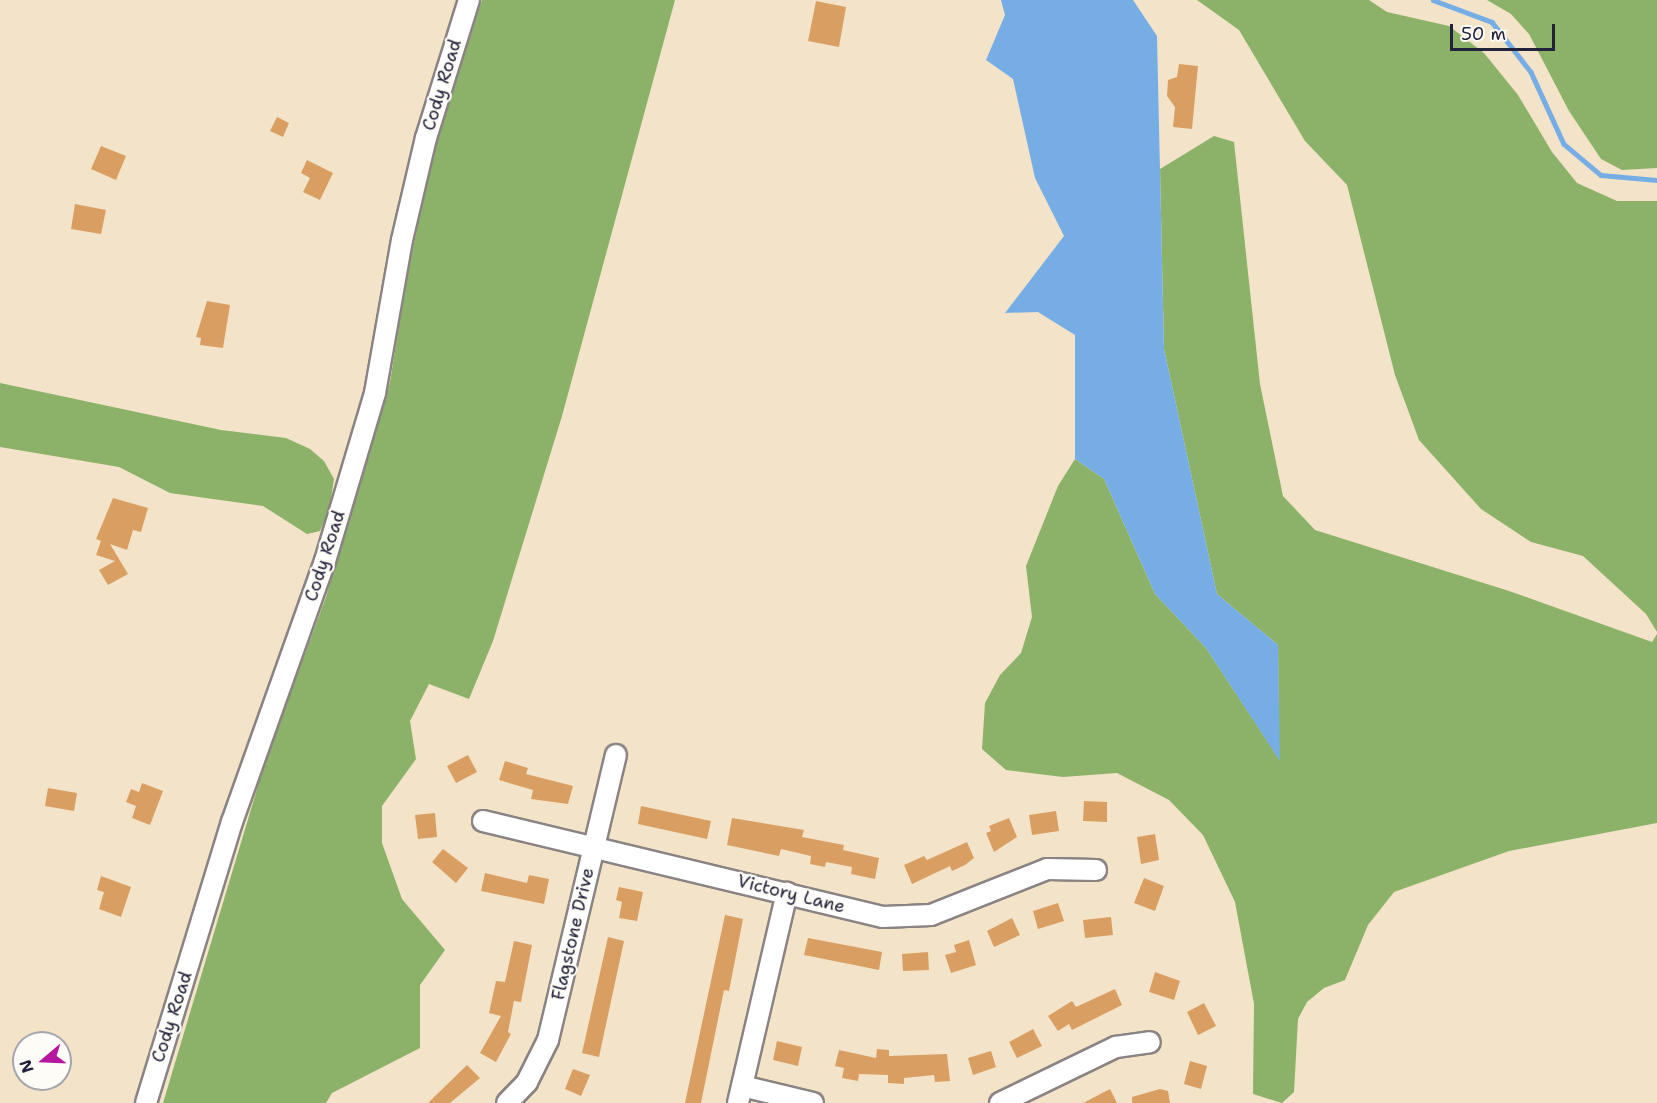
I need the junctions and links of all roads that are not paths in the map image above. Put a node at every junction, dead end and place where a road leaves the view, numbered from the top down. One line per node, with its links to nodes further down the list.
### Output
1 (469, 0): 9 (street, Cody Road)
2 (616, 755): 4 (street, Flagstone Drive)
3 (483, 821): 4 (street, Victory Lane)
4 (594, 848): 6 (street, Victory Lane); 10 (street, Flagstone Drive)
5 (1096, 870): 6 (street, Victory Lane)
6 (787, 893): 8 (street)
7 (1150, 1042): 12 (street)
8 (740, 1095): 11 (street)
9 (146, 1103)
10 (507, 1103)
11 (813, 1103)
12 (999, 1103)

